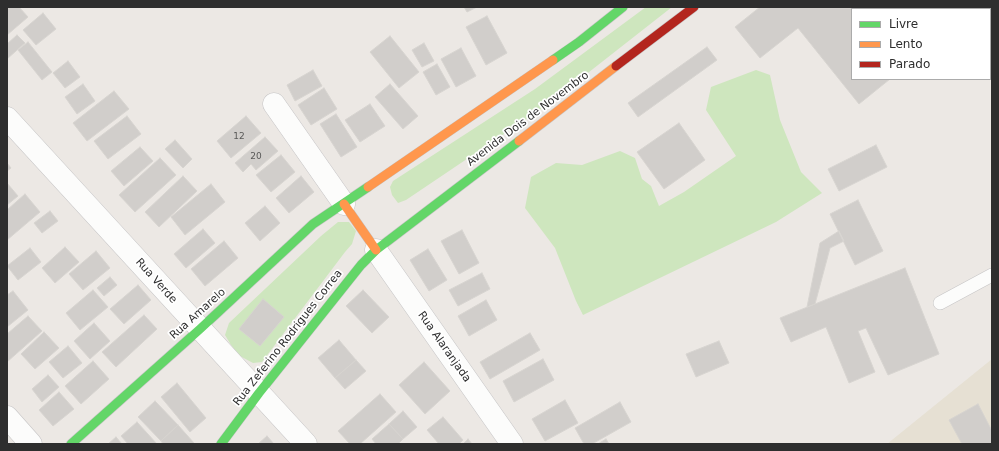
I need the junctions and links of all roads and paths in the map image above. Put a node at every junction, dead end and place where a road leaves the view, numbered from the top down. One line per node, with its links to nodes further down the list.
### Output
1 (623, 7): 5 (street)
2 (694, 7): 6 (street, Avenida Dois de Novembro)
3 (274, 104): 5 (street)
4 (7, 118): 9 (street, Rua Verde)
5 (344, 204): 6 (street); 9 (street, Rua Amarelo)
6 (376, 250): 10 (street, Rua Zeferino Rodrigues Correa); 16 (street, Rua Alaranjada)
7 (992, 275): 8 (lane)
8 (940, 303)
9 (200, 329): 10 (street, Rua Verde); 13 (street, Rua Amarelo)
10 (259, 393): 14 (street, Rua Zeferino Rodrigues Correa); 15 (street, Rua Verde)
11 (7, 417): 12 (street)
12 (31, 444)
13 (71, 444)
14 (221, 444)
15 (306, 444)
16 (512, 444)

